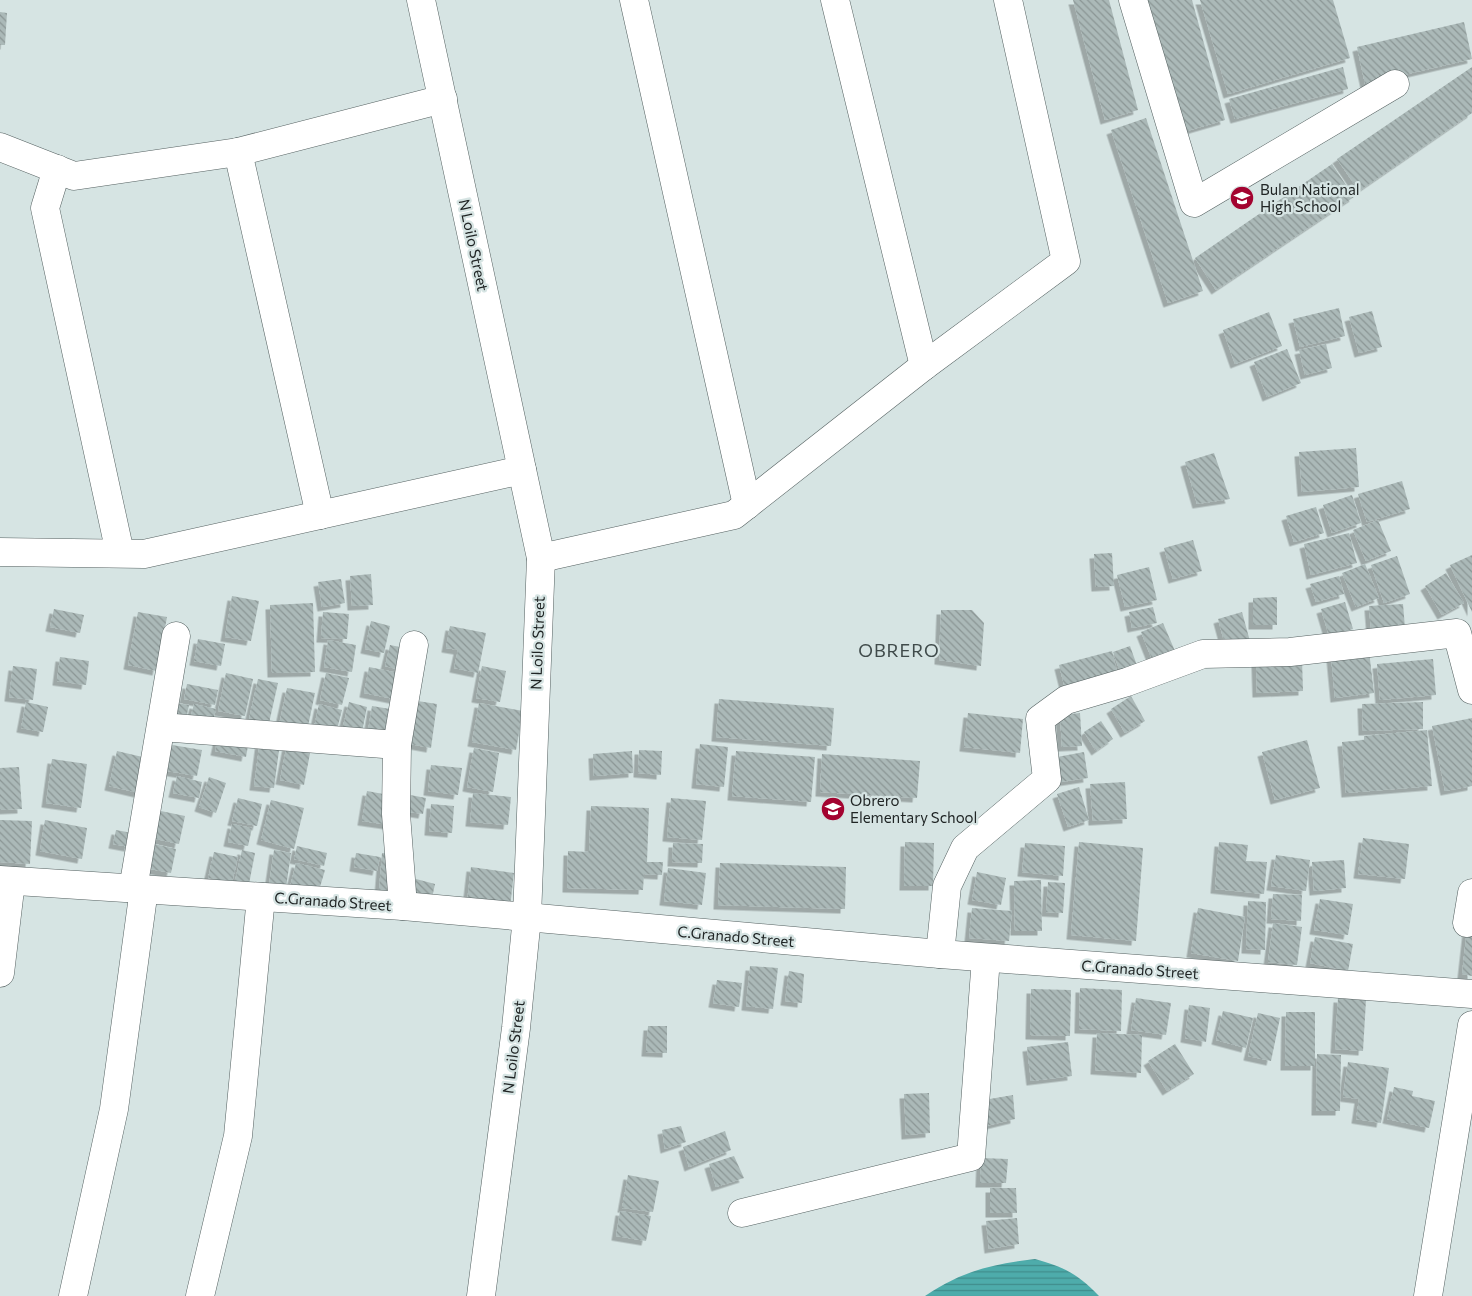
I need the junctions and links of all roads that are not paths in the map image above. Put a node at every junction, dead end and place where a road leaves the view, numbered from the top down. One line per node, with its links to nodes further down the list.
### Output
1 (422, 0): 7 (street, N Loilo Street)
2 (634, 0): 13 (street)
3 (835, 0): 11 (street)
4 (1008, 0): 11 (street)
5 (1132, 0): 6 (street)
6 (1395, 84)
7 (443, 99): 9 (street); 12 (street, N Loilo Street)
8 (0, 147): 10 (street)
9 (238, 152): 10 (street); 14 (street)
10 (57, 169): 16 (street)
11 (924, 366): 13 (street)
12 (522, 470): 14 (street); 17 (street, N Loilo Street)
13 (747, 505): 17 (street)
14 (320, 515): 16 (street)
15 (0, 552): 16 (street)
16 (120, 553)
17 (540, 558): 28 (street, N Loilo Street)
18 (176, 636): 21 (street)
19 (414, 646): 22 (street)
20 (1472, 690): 30 (street)
21 (161, 727): 22 (street); 24 (street)
22 (397, 745): 27 (street)
23 (6, 881): 24 (street, C.Granado Street); 32 (street)
24 (139, 889): 26 (street, C.Granado Street); 36 (street)
25 (1472, 893): 29 (street)
26 (261, 897): 27 (street, C.Granado Street); 37 (street)
27 (403, 906): 28 (street, C.Granado Street)
28 (527, 917): 30 (street, C.Granado Street); 38 (street, N Loilo Street)
29 (1467, 923)
30 (940, 954): 31 (street, C.Granado Street)
31 (986, 958): 33 (street, C.Granado Street); 35 (street)
32 (0, 973)
33 (1472, 994)
34 (1472, 1025): 39 (street)
35 (742, 1213)
36 (73, 1296)
37 (200, 1296)
38 (481, 1296)
39 (1428, 1296)

